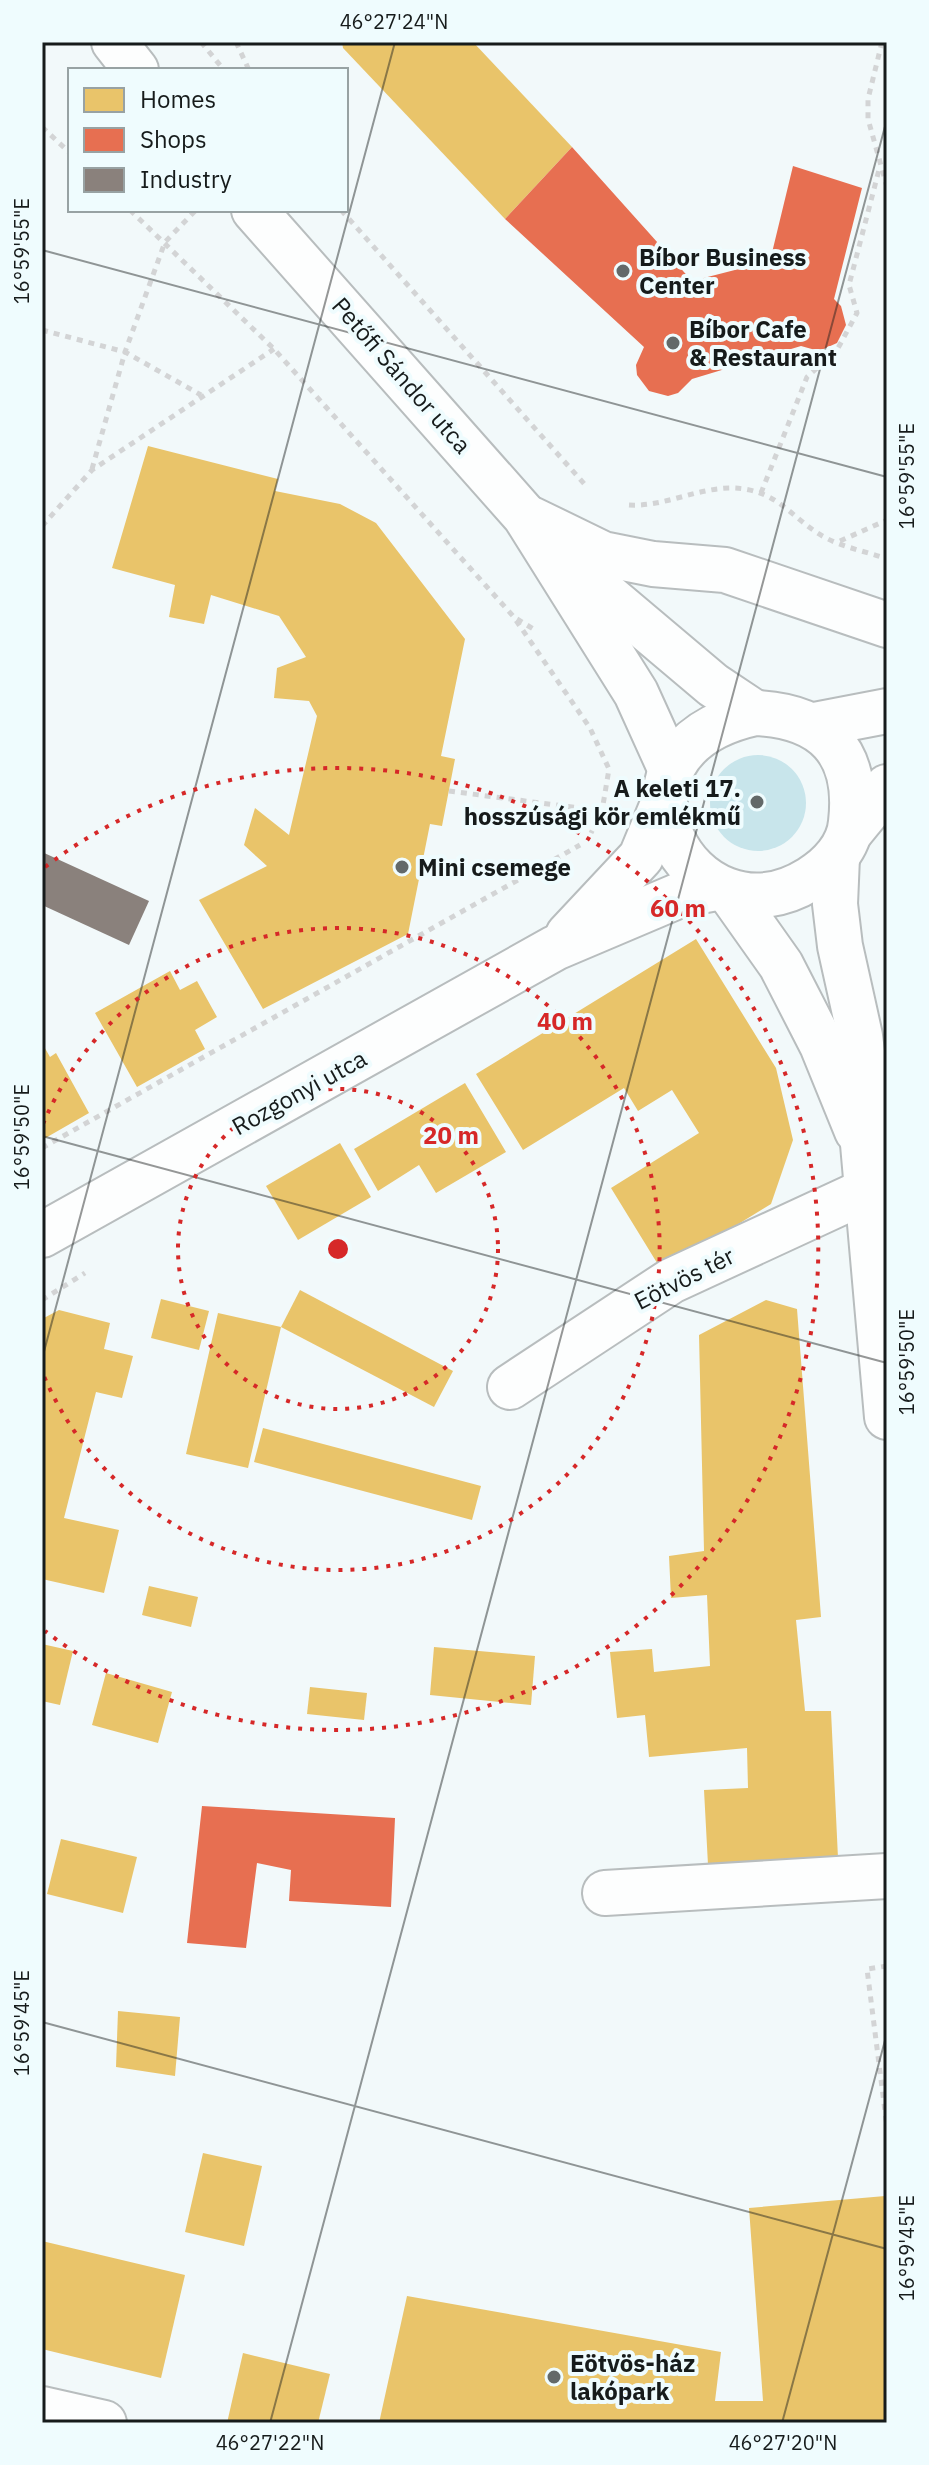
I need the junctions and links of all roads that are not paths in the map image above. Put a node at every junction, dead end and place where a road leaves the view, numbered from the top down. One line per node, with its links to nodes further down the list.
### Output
1 (256, 212): 2 (street, Petőfi Sándor utca)
2 (535, 530): 3 (street); 5 (street, Petőfi Sándor utca); 7 (street, Petőfi Sándor utca)
3 (887, 625)
4 (887, 711): 6 (street)
5 (755, 713): 6 (street); 7 (street)
6 (814, 725): 9 (street)
7 (668, 784): 10 (street); 11 (street, Rozgonyi utca)
8 (887, 787): 9 (street)
9 (844, 844): 10 (street); 12 (street)
10 (723, 891): 11 (street, Rozgonyi utca); 12 (street)
11 (555, 948): 14 (street, Rozgonyi utca)
12 (863, 1144): 13 (street)
13 (870, 1189): 15 (street, Eötvös tér); 16 (street)
14 (42, 1235)
15 (510, 1387)
16 (887, 1417)
17 (887, 1876): 18 (street)
18 (605, 1893)
19 (44, 2414): 20 (street)
20 (104, 2423)

